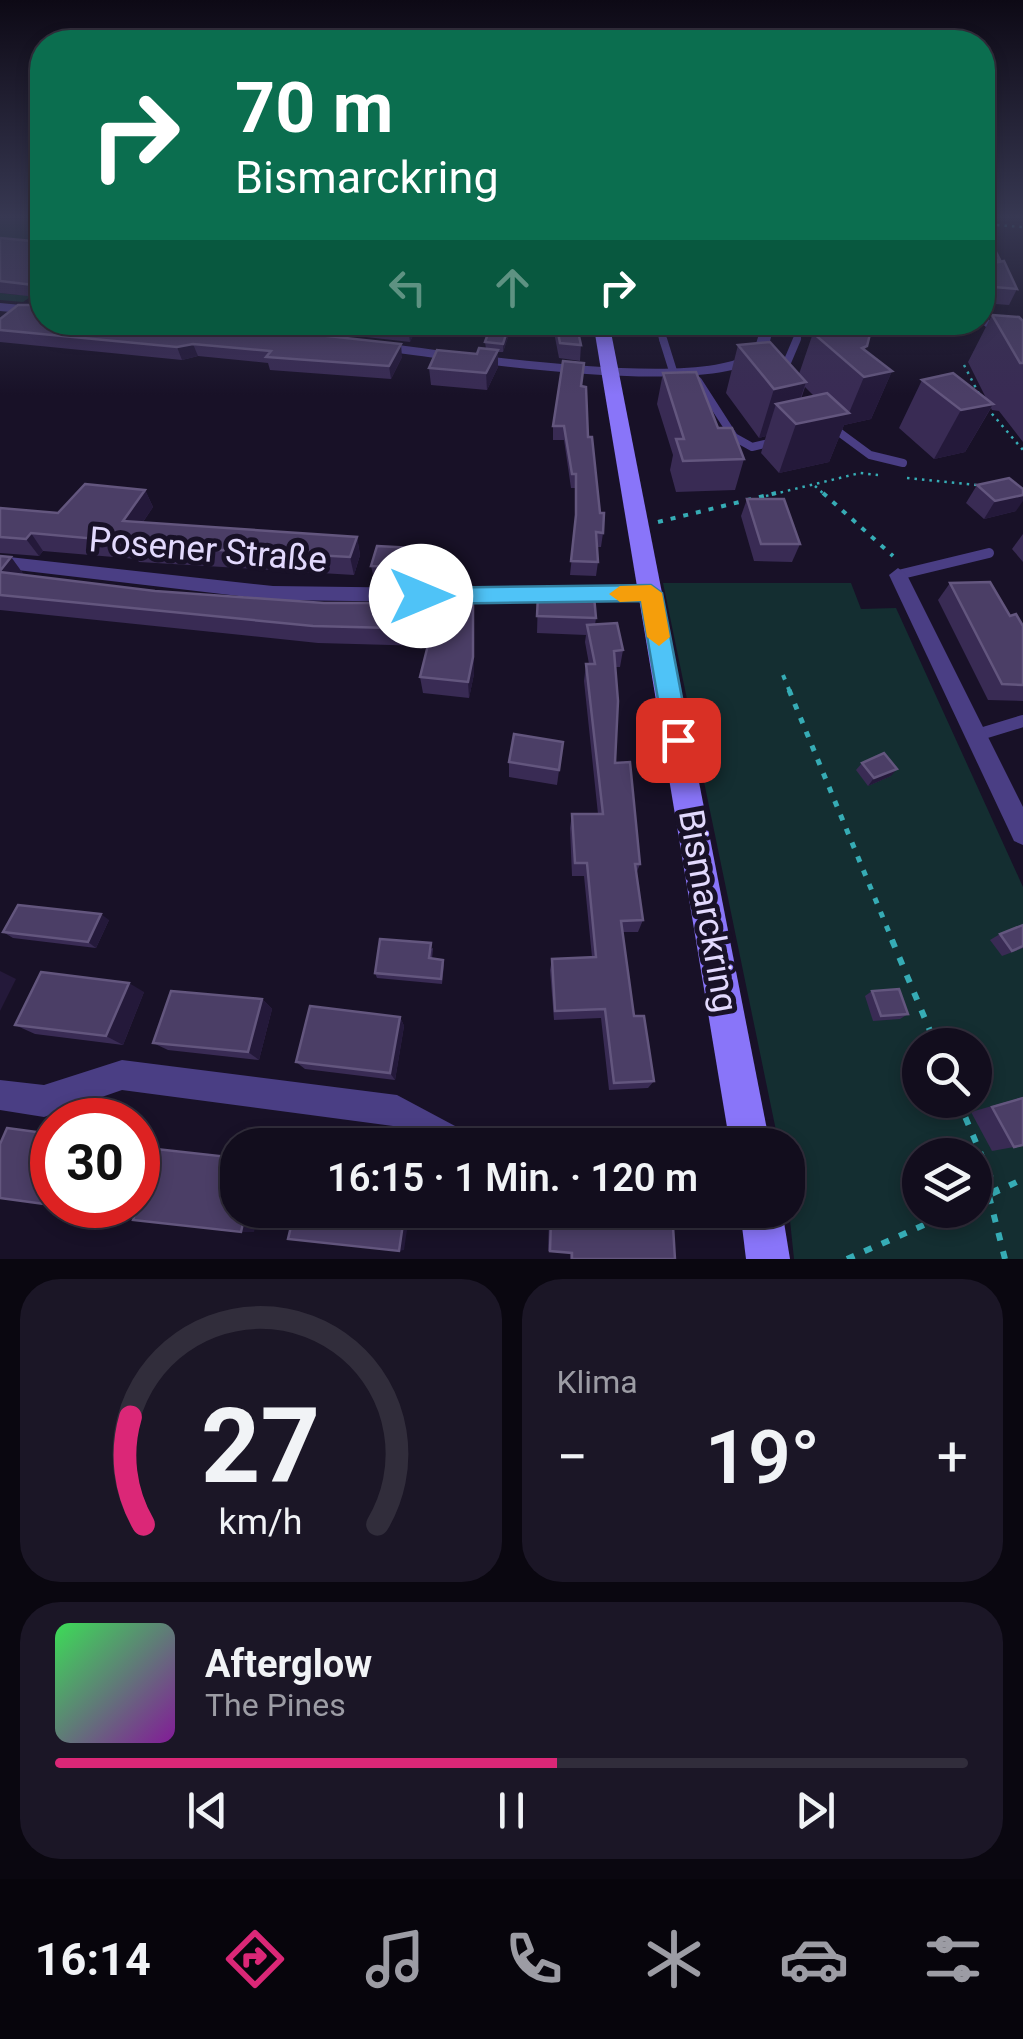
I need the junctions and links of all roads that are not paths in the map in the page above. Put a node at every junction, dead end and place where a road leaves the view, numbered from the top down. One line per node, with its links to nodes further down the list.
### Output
1 (0, 307): 2 (street)
2 (30, 310)
3 (995, 329): 9 (street)
4 (605, 335): 12 (street, Bismarckring)
5 (662, 335): 10 (lane)
6 (764, 335): 11 (street)
7 (798, 335): 13 (lane)
8 (364, 345): 12 (street)
9 (1023, 354)
10 (672, 371): 11 (street); 12 (street)
11 (694, 371): 15 (lane)
12 (612, 372): 20 (street, Bismarckring)
13 (779, 377)
14 (828, 424): 16 (lane)
15 (786, 439)
16 (902, 464)
17 (990, 553): 19 (lane)
18 (0, 562): 20 (street, Posener Straße)
19 (898, 575): 22 (street)
20 (651, 593): 26 (street, Bismarckring)
21 (1023, 721): 22 (lane)
22 (976, 735): 23 (street)
23 (1023, 833)
24 (0, 1095): 25 (street)
25 (428, 1128)
26 (747, 1128)
27 (764, 1228): 28 (street)
28 (768, 1259)

